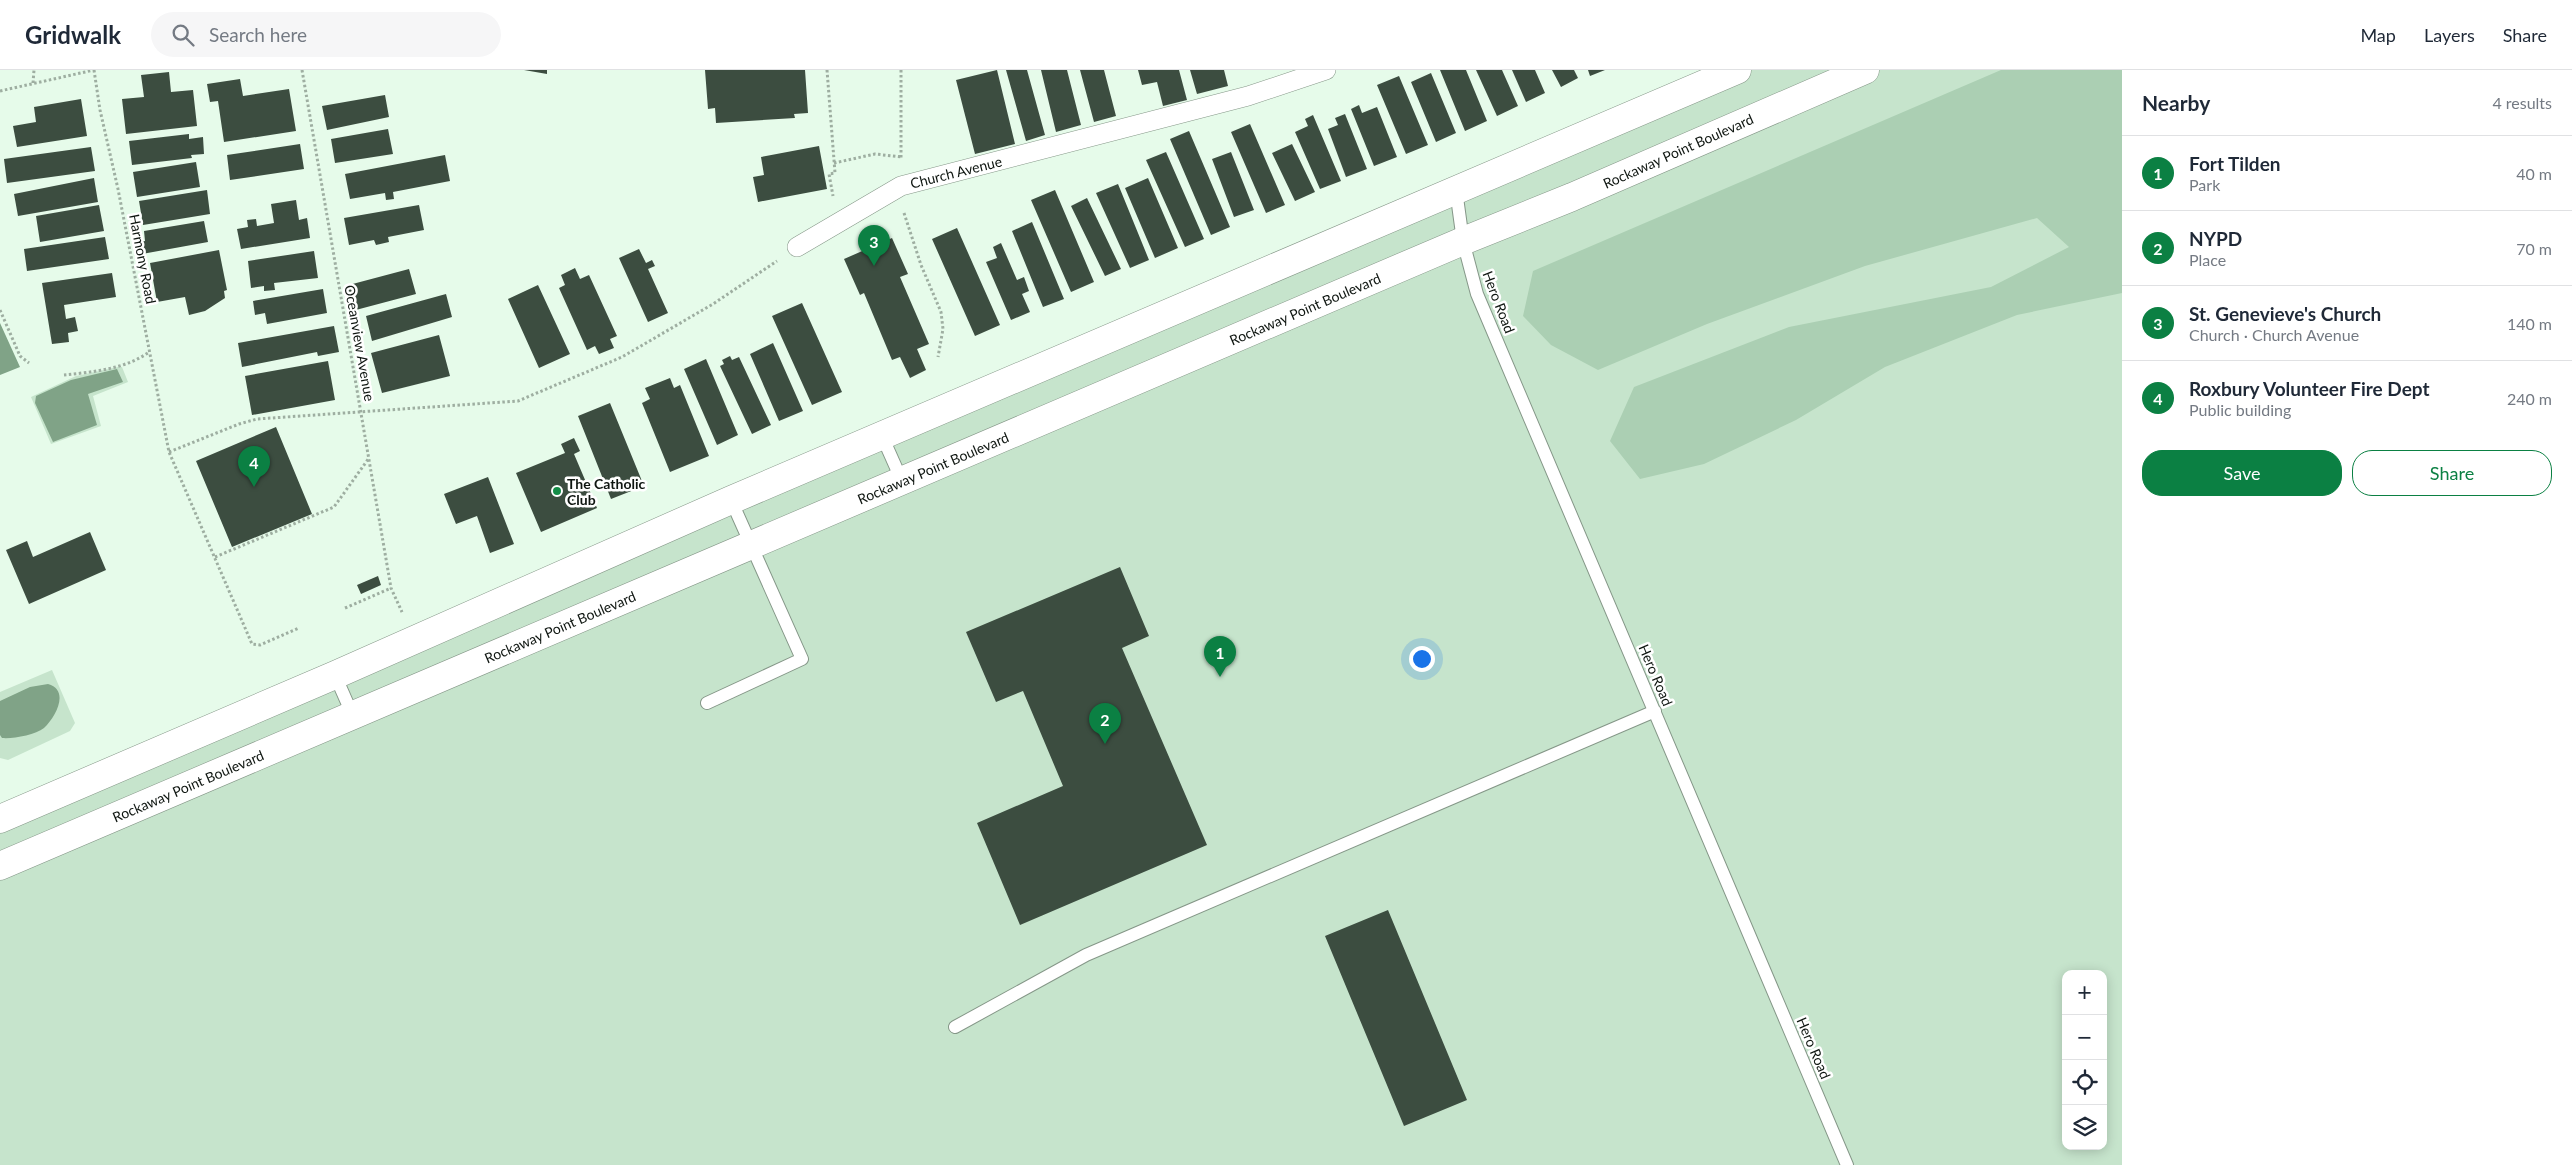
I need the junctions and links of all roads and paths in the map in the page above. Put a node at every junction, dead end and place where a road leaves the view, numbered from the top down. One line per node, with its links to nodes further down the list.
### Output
1 (34, 70): 9 (path)
2 (94, 70): 9 (path); 17 (path, Harmony Road)
3 (302, 70): 21 (path, Oceanview Avenue)
4 (826, 70): 13 (path)
5 (900, 70): 11 (path)
6 (1326, 70): 11 (street, Church Avenue)
7 (1737, 70): 12 (street)
8 (1865, 70): 14 (street, Rockaway Point Boulevard)
9 (33, 83): 10 (path)
10 (0, 91)
11 (902, 186): 13 (street, Church Avenue); 18 (path)
12 (1456, 190): 14 (lane, Hero Road); 22 (street)
13 (837, 223): 15 (street, Church Avenue)
14 (1464, 241): 25 (street, Rockaway Point Boulevard); 35 (lane, Hero Road)
15 (797, 246): 21 (path, Oceanview Avenue)
16 (0, 310): 19 (path)
17 (149, 352): 20 (path); 23 (path, Harmony Road)
18 (938, 357)
19 (29, 363)
20 (64, 375)
21 (361, 412): 23 (path); 24 (path)
22 (882, 436): 25 (lane); 26 (street)
23 (169, 452): 28 (path, Harmony Road)
24 (368, 458): 28 (path); 29 (path)
25 (902, 480): 27 (street, Rockaway Point Boulevard)
26 (732, 500): 27 (lane); 33 (street)
27 (751, 545): 34 (lane); 36 (street, Rockaway Point Boulevard)
28 (215, 557): 32 (path, Harmony Road)
29 (391, 588): 30 (path); 31 (path)
30 (345, 608)
31 (406, 620)
32 (299, 628)
33 (335, 675): 36 (lane); 37 (street)
34 (707, 703)
35 (1656, 712): 41 (lane); 42 (lane, Hero Road)
36 (353, 716): 38 (street, Rockaway Point Boulevard)
37 (196, 734): 38 (street); 39 (street)
38 (213, 775): 40 (street, Rockaway Point Boulevard)
39 (1, 817)
40 (0, 866)
41 (955, 1027)
42 (1848, 1165)

